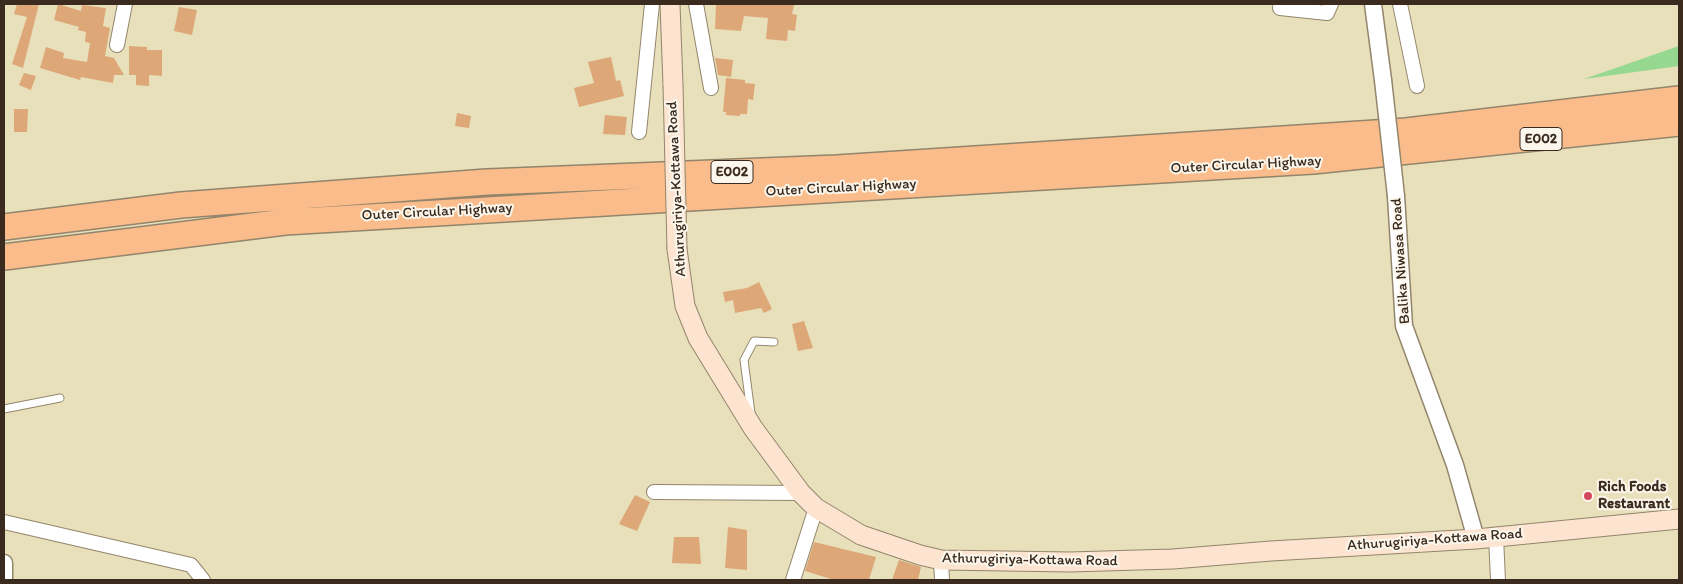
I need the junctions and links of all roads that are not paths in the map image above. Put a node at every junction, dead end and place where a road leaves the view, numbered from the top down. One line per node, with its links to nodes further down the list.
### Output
1 (125, 4): 9 (street)
2 (652, 4): 14 (street)
3 (670, 4): 20 (main road, Athurugiriya-Kottawa Road, bridge)
4 (696, 4): 11 (street)
5 (1331, 4): 8 (street)
6 (1373, 4): 27 (street, Balika Niwasa Road, bridge)
7 (1400, 4): 10 (street)
8 (1280, 8)
9 (116, 44)
10 (1417, 86)
11 (711, 88)
12 (1679, 99): 15 (highway, Outer Circular Highway / E002)
13 (1679, 123): 16 (highway, Outer Circular Highway / E002)
14 (639, 132)
15 (4, 227)
16 (4, 256)
17 (774, 342): 20 (lane)
18 (60, 398): 19 (lane)
19 (4, 409)
20 (753, 428): 22 (main road, Athurugiriya-Kottawa Road)
21 (654, 492): 22 (street)
22 (801, 493): 23 (main road, Athurugiriya-Kottawa Road)
23 (816, 508): 28 (main road, Athurugiriya-Kottawa Road); 32 (street)
24 (1679, 518): 26 (main road, Athurugiriya-Kottawa Road)
25 (4, 522): 31 (street)
26 (1496, 537): 27 (main road, Athurugiriya-Kottawa Road); 34 (street)
27 (1476, 539): 28 (main road, Athurugiriya-Kottawa Road)
28 (941, 560): 33 (street)
29 (4, 563): 30 (street)
30 (4, 580)
31 (203, 580)
32 (793, 580)
33 (942, 580)
34 (1498, 580)

